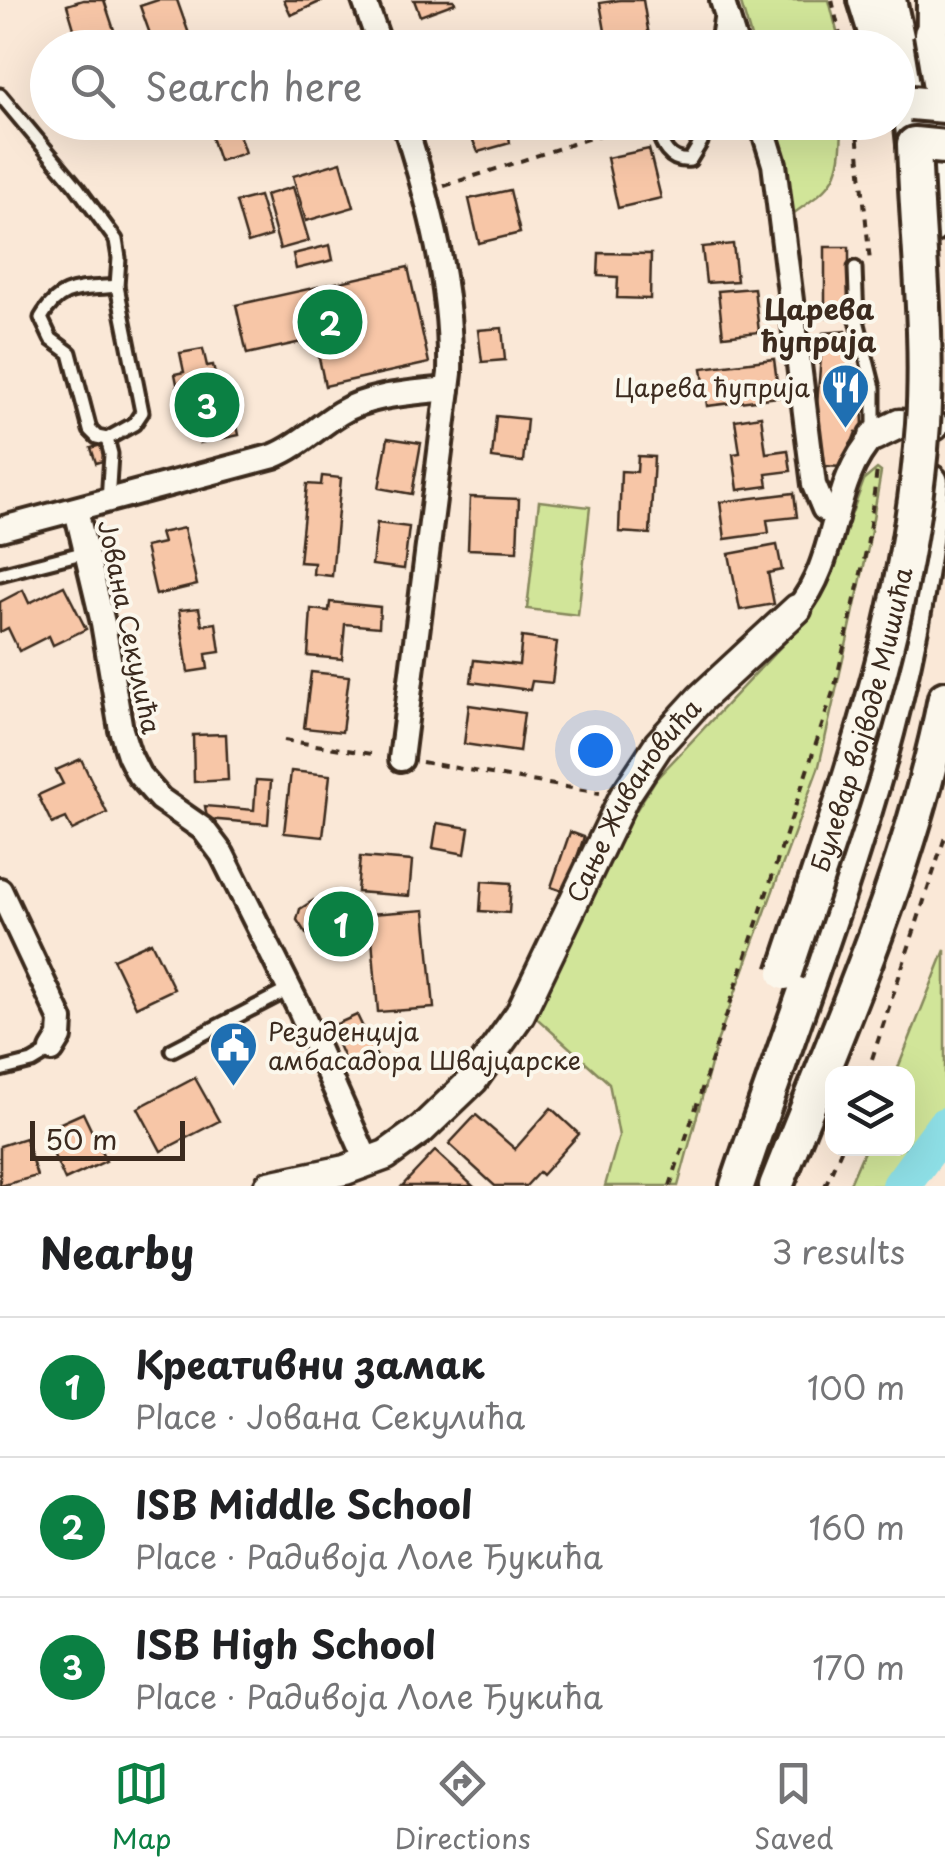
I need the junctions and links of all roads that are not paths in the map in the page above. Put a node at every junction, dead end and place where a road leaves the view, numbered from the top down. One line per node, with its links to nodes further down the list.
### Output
1 (364, 0): 7 (street)
2 (865, 0): 10 (main road)
3 (889, 0): 11 (main road, Булевар војводе Мишића)
4 (923, 0): 12 (main road, Булевар војводе Мишића)
5 (934, 0): 23 (main road)
6 (723, 1): 8 (lane); 9 (street)
7 (375, 30)
8 (719, 30)
9 (732, 30)
10 (874, 30)
11 (900, 30)
12 (938, 44): 15 (main road, Булевар војводе Мишића, bridge)
13 (915, 73): 15 (main road, Булевар војводе Мишића)
14 (0, 95): 16 (lane)
15 (928, 109): 22 (main road, Булевар војводе Мишића); 23 (main road)
16 (30, 130)
17 (38, 140): 25 (lane)
18 (409, 140): 26 (street)
19 (661, 140): 20 (lane)
20 (699, 140)
21 (767, 140): 32 (street)
22 (930, 146): 48 (main road, Булевар војводе Мишића, bridge)
23 (931, 198): 29 (main road)
24 (855, 268): 27 (lane)
25 (117, 286): 28 (lane); 28 (lane)
26 (448, 389): 30 (street); 39 (street)
27 (874, 436): 29 (street); 32 (street, Сање Живановића)
28 (107, 439): 30 (lane)
29 (933, 442): 49 (main road)
30 (108, 502): 31 (street)
31 (76, 510): 33 (street); 34 (street, Јована Секулића)
32 (836, 518): 37 (street, Сање Живановића)
33 (0, 530)
34 (86, 552): 36 (lane); 41 (street, Јована Секулића)
35 (945, 554): 50 (main road, Булевар војводе Мишића)
36 (0, 574)
37 (797, 609): 45 (street, Сање Живановића)
38 (945, 698): 51 (main road)
39 (394, 758)
40 (0, 890): 42 (street)
41 (288, 990): 43 (lane); 45 (street, Јована Секулића)
42 (52, 1050): 44 (lane)
43 (172, 1050)
44 (0, 1070)
45 (368, 1163): 46 (street, Сање Живановића)
46 (324, 1181): 47 (street, Сање Живановића)
47 (269, 1186)
48 (714, 1186)
49 (737, 1186)
50 (752, 1186)
51 (776, 1186)

